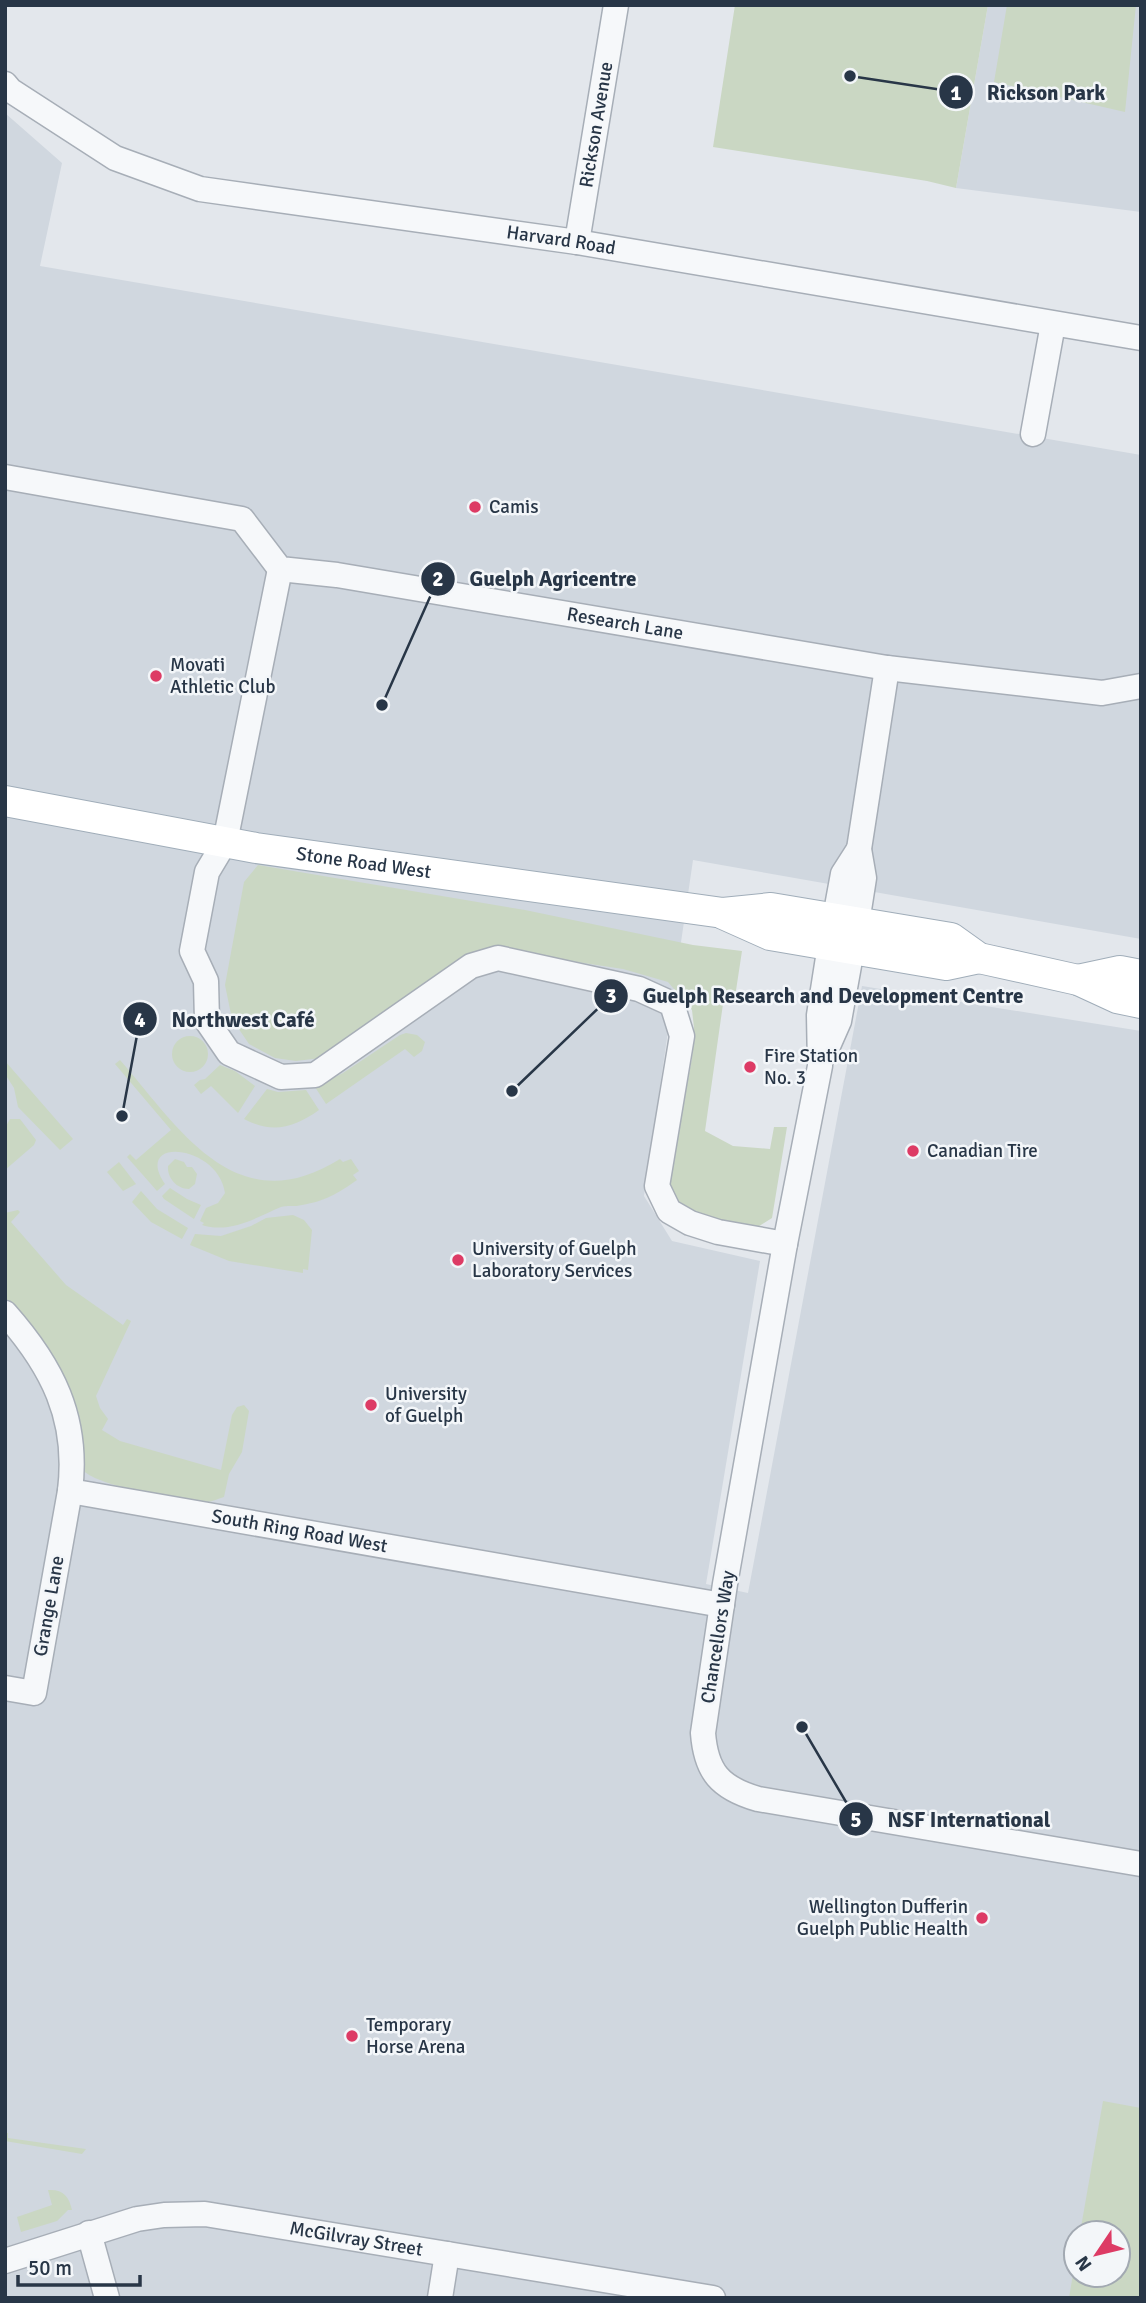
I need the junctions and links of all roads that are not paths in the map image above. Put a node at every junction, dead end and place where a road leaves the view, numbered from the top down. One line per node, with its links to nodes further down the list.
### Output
1 (617, 5): 3 (street, Rickson Avenue)
2 (5, 84): 3 (street, Harvard Road)
3 (577, 242): 4 (street, Harvard Road)
4 (1053, 324): 5 (street, Harvard Road); 6 (street)
5 (1141, 338)
6 (1033, 433)
7 (5, 477): 8 (street)
8 (280, 569): 9 (street, Research Lane); 12 (street)
9 (887, 668): 10 (street, Research Lane); 13 (street)
10 (1141, 686)
11 (5, 801): 12 (main road, Stone Road West)
12 (225, 842): 13 (main road, Stone Road West); 17 (street)
13 (843, 934): 15 (main road, Stone Road West); 17 (street, Chancellors Way)
14 (1141, 975): 15 (main road, Stone Road West)
15 (1078, 980): 16 (main road, Stone Road West)
16 (1141, 1003)
17 (785, 1244): 20 (street, Chancellors Way)
18 (5, 1312): 19 (street)
19 (70, 1491): 20 (street, South Ring Road West); 21 (street, Grange Lane)
20 (722, 1605): 22 (street, Chancellors Way)
21 (5, 1688)
22 (1141, 1864)
23 (89, 2233): 24 (street, McGilvray Street); 25 (street, McGilvray Street); 26 (street)
24 (447, 2254): 27 (street); 28 (street, McGilvray Street)
25 (5, 2261)
26 (107, 2298)
27 (440, 2298)
28 (713, 2298)

